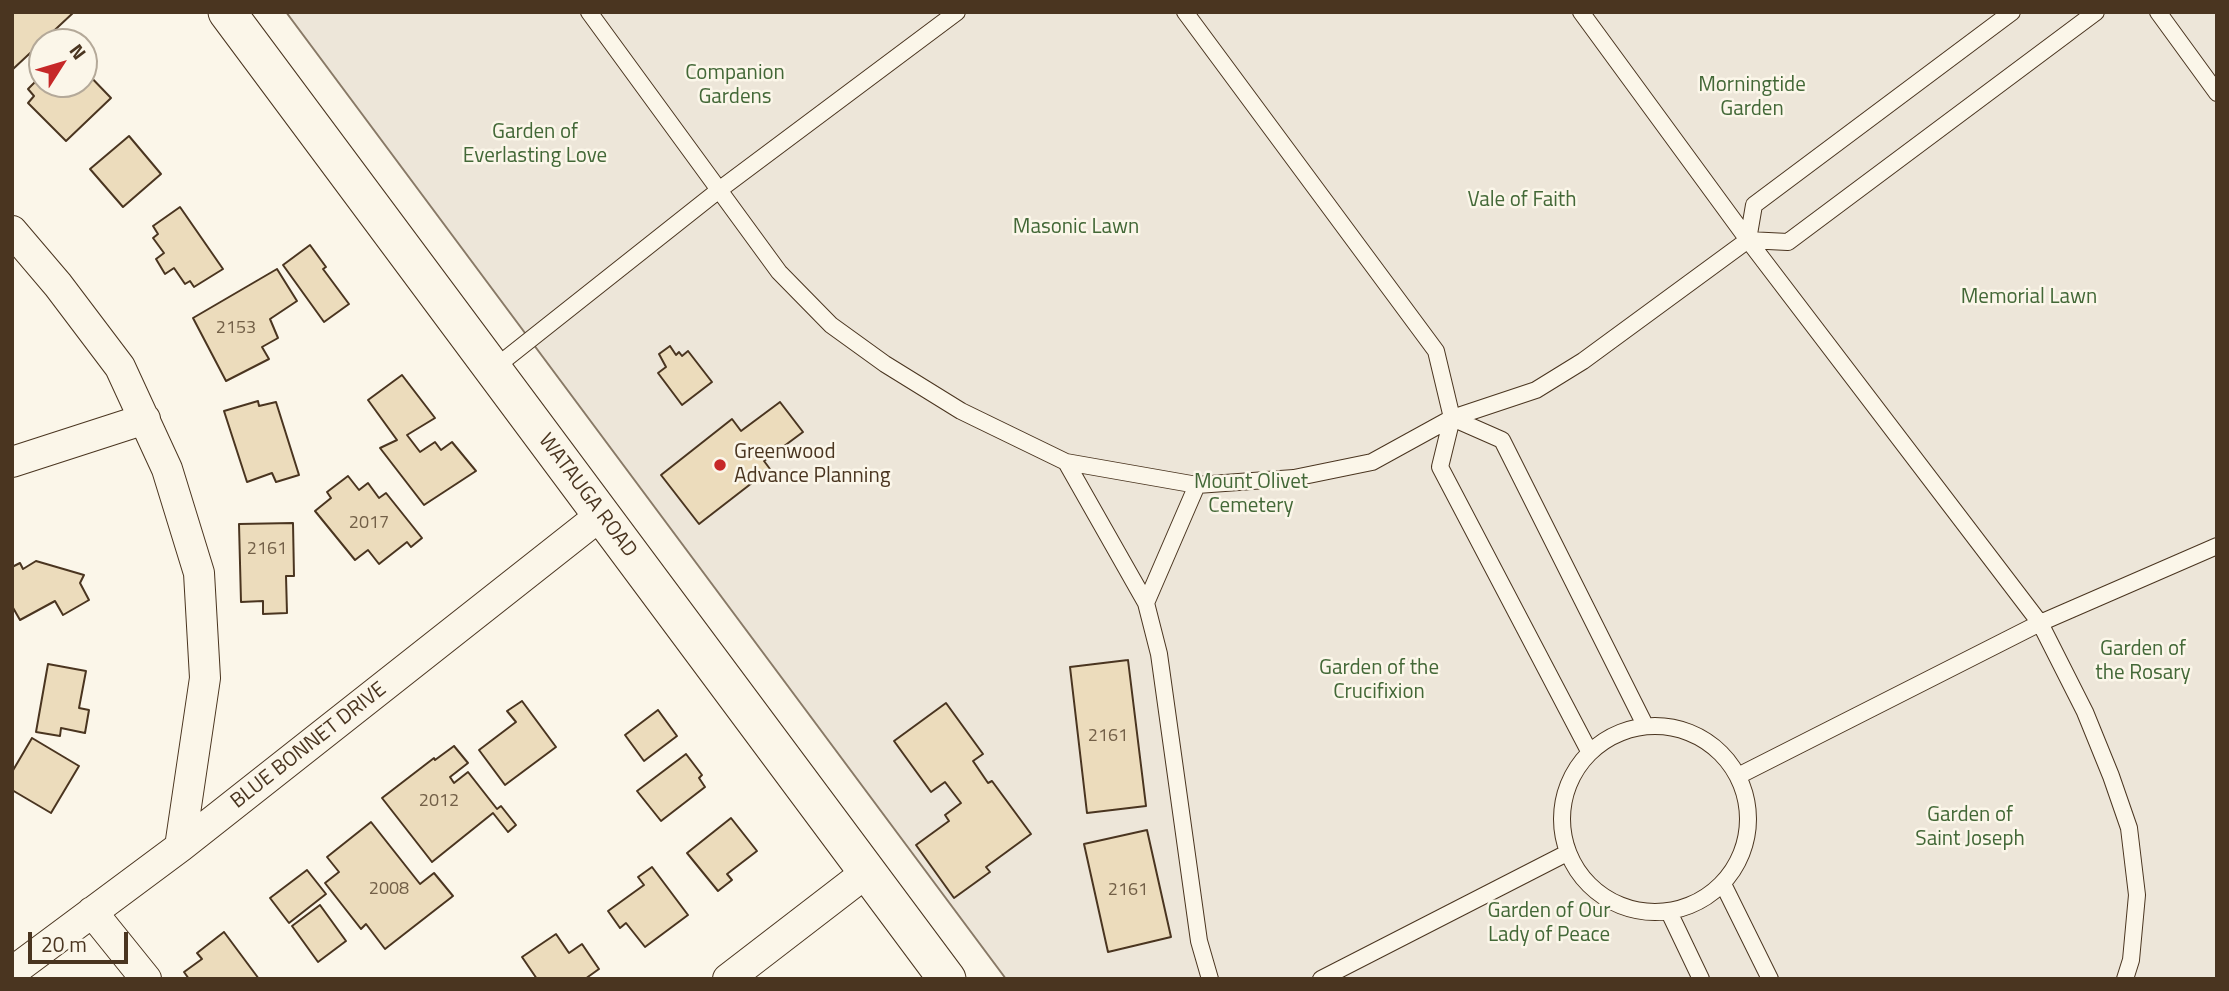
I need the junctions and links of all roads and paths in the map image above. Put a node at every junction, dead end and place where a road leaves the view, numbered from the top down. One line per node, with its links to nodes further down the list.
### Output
1 (227, 12): 13 (street, WATAUGA ROAD)
2 (589, 12): 10 (lane)
3 (957, 12): 10 (lane)
4 (1185, 12): 14 (lane)
5 (1581, 12): 12 (lane)
6 (2012, 12): 12 (lane)
7 (2096, 12): 12 (lane)
8 (2158, 12): 9 (lane)
9 (2217, 93)
10 (719, 190): 13 (lane); 17 (lane)
11 (12, 231): 15 (street)
12 (1748, 240): 14 (lane); 22 (lane)
13 (493, 369): 19 (street, WATAUGA ROAD)
14 (1452, 418): 18 (lane); 23 (lane); 24 (lane)
15 (145, 419): 16 (street); 26 (street)
16 (12, 462)
17 (1066, 463): 18 (lane); 21 (lane)
18 (1196, 485): 21 (lane)
19 (601, 515): 26 (street, BLUE BONNET DRIVE); 28 (street, WATAUGA ROAD)
20 (2217, 546): 22 (lane)
21 (1146, 603): 36 (lane)
22 (2040, 623): 25 (lane); 40 (lane)
23 (1645, 725): 24 (lane); 25 (lane)
24 (1589, 751): 27 (lane)
25 (1738, 776): 29 (lane)
26 (180, 847): 30 (street, BLUE BONNET DRIVE)
27 (1567, 853): 31 (lane); 37 (lane)
28 (867, 872): 34 (street); 35 (street, WATAUGA ROAD)
29 (1723, 884): 31 (lane); 39 (lane)
30 (92, 912): 32 (street, BLUE BONNET DRIVE); 33 (street)
31 (1669, 912): 38 (lane)
32 (12, 972)
33 (146, 979)
34 (728, 979)
35 (947, 979)
36 (1210, 979)
37 (1321, 979)
38 (1701, 979)
39 (1770, 979)
40 (2126, 979)

